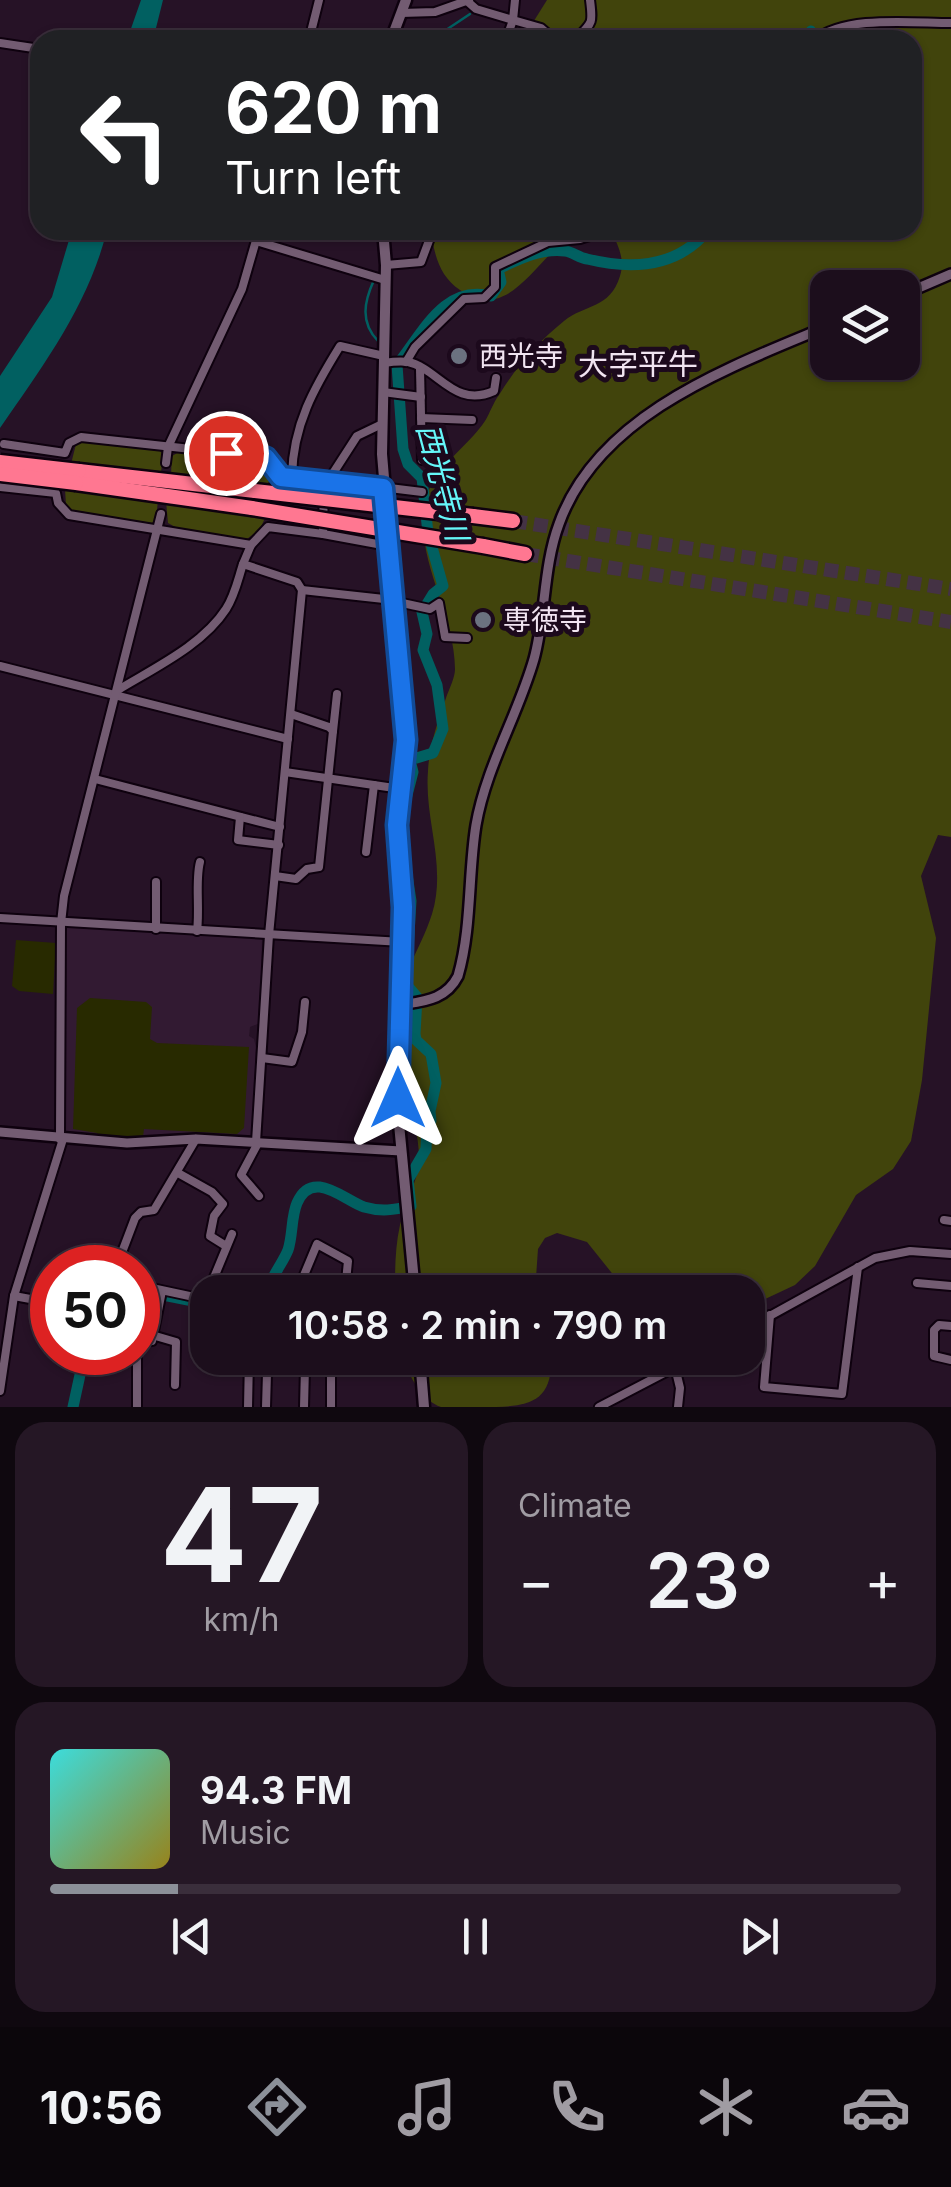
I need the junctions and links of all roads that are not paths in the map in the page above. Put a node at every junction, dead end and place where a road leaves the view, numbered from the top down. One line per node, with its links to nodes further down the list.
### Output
1 (319, 0): 9 (street)
2 (406, 0): 6 (main road)
3 (468, 0): 6 (street); 7 (street)
4 (516, 0): 7 (street)
5 (590, 0): 13 (street)
6 (401, 13): 10 (main road)
7 (513, 20): 11 (street); 12 (street)
8 (951, 23): 14 (street)
9 (312, 30)
10 (394, 30)
11 (510, 30)
12 (543, 30)
13 (585, 30)
14 (826, 30)
15 (0, 43): 16 (street)
16 (30, 48)
17 (384, 240): 21 (main road)
18 (430, 240): 21 (street)
19 (569, 240): 27 (street)
20 (256, 241): 23 (street); 36 (street)
21 (386, 265): 23 (main road)
22 (951, 274): 24 (street)
23 (386, 280): 26 (main road)
24 (920, 287)
25 (810, 333): 87 (street)
26 (384, 359): 27 (street); 30 (main road); 42 (street)
27 (406, 362): 28 (street)
28 (420, 369): 29 (street); 31 (street)
29 (496, 378)
30 (383, 392): 31 (street); 34 (main road)
31 (421, 396): 32 (street)
32 (421, 418): 33 (street); 38 (street)
33 (472, 420)
34 (382, 424): 45 (street); 47 (main road)
35 (4, 444): 37 (street)
36 (168, 448): 37 (street); 40 (street); 44 (street)
37 (64, 453): 49 (street)
38 (422, 460)
39 (0, 462): 43 (highway, bridge)
40 (166, 463)
41 (0, 474): 43 (highway, bridge)
42 (292, 476): 44 (street); 45 (street)
43 (77, 477): 51 (highway, bridge); 57 (highway, bridge)
44 (281, 477): 52 (street)
45 (326, 481): 47 (street); 54 (street)
46 (0, 487): 49 (street)
47 (383, 488): 48 (street); 56 (main road)
48 (422, 492)
49 (56, 494): 53 (street)
50 (160, 514): 53 (street)
51 (513, 521)
52 (268, 527): 54 (street); 55 (street)
53 (159, 528): 55 (street); 63 (street)
54 (324, 534): 56 (street)
55 (251, 545): 58 (street)
56 (388, 546): 60 (main road)
57 (525, 554)
58 (243, 564): 59 (street); 63 (street)
59 (302, 590): 60 (street); 65 (street)
60 (393, 600): 61 (street); 72 (main road)
61 (467, 638)
62 (0, 666): 63 (street)
63 (117, 692): 67 (street); 70 (street)
64 (337, 694): 66 (street)
65 (291, 714): 66 (street); 67 (street)
66 (333, 731): 69 (street)
67 (288, 740): 68 (street)
68 (285, 772): 69 (street); 74 (street)
69 (328, 778): 71 (street); 78 (street)
70 (94, 779): 73 (street); 81 (street)
71 (374, 785): 72 (street); 76 (street)
72 (401, 789): 85 (main road)
73 (240, 816): 74 (street); 75 (street)
74 (280, 827): 75 (street)
75 (279, 844): 78 (street)
76 (366, 852)
77 (200, 862): 83 (street)
78 (275, 876): 84 (street)
79 (156, 882): 82 (street)
80 (0, 918): 81 (street)
81 (61, 923): 82 (street); 90 (street)
82 (156, 928): 83 (street)
83 (197, 931): 84 (street)
84 (269, 935): 85 (street); 88 (street)
85 (402, 942): 87 (main road)
86 (305, 1002): 88 (street)
87 (400, 1004): 93 (main road)
88 (262, 1058): 92 (street)
89 (0, 1132): 90 (street)
90 (62, 1139): 91 (street); 109 (street)
91 (196, 1139): 92 (street); 94 (street)
92 (257, 1142): 93 (street); 95 (street)
93 (401, 1151): 104 (main road)
94 (178, 1173): 97 (street); 98 (street)
95 (259, 1196)
96 (232, 1234): 98 (street)
97 (124, 1245)
98 (226, 1246): 101 (street)
99 (951, 1254): 100 (street)
100 (858, 1267): 112 (street); 112 (street)
101 (215, 1275)
102 (304, 1275): 103 (street)
103 (347, 1275)
104 (413, 1275)
105 (916, 1283): 106 (street)
106 (951, 1286)
107 (162, 1291): 108 (street); 111 (street)
108 (190, 1294)
109 (14, 1296): 110 (street); 126 (street)
110 (30, 1299)
111 (160, 1300)
112 (770, 1315): 113 (street)
113 (765, 1318)
114 (951, 1326): 116 (street)
115 (160, 1338): 125 (street)
116 (951, 1360)
117 (137, 1375): 127 (street)
118 (249, 1375): 128 (street)
119 (267, 1375): 129 (street)
120 (305, 1375): 130 (street)
121 (331, 1375): 131 (street)
122 (421, 1375): 132 (main road)
123 (661, 1375): 133 (street)
124 (677, 1375): 134 (street)
125 (175, 1386)
126 (0, 1391)
127 (137, 1407)
128 (248, 1407)
129 (266, 1407)
130 (304, 1407)
131 (331, 1407)
132 (424, 1407)
133 (599, 1407)
134 (678, 1407)

